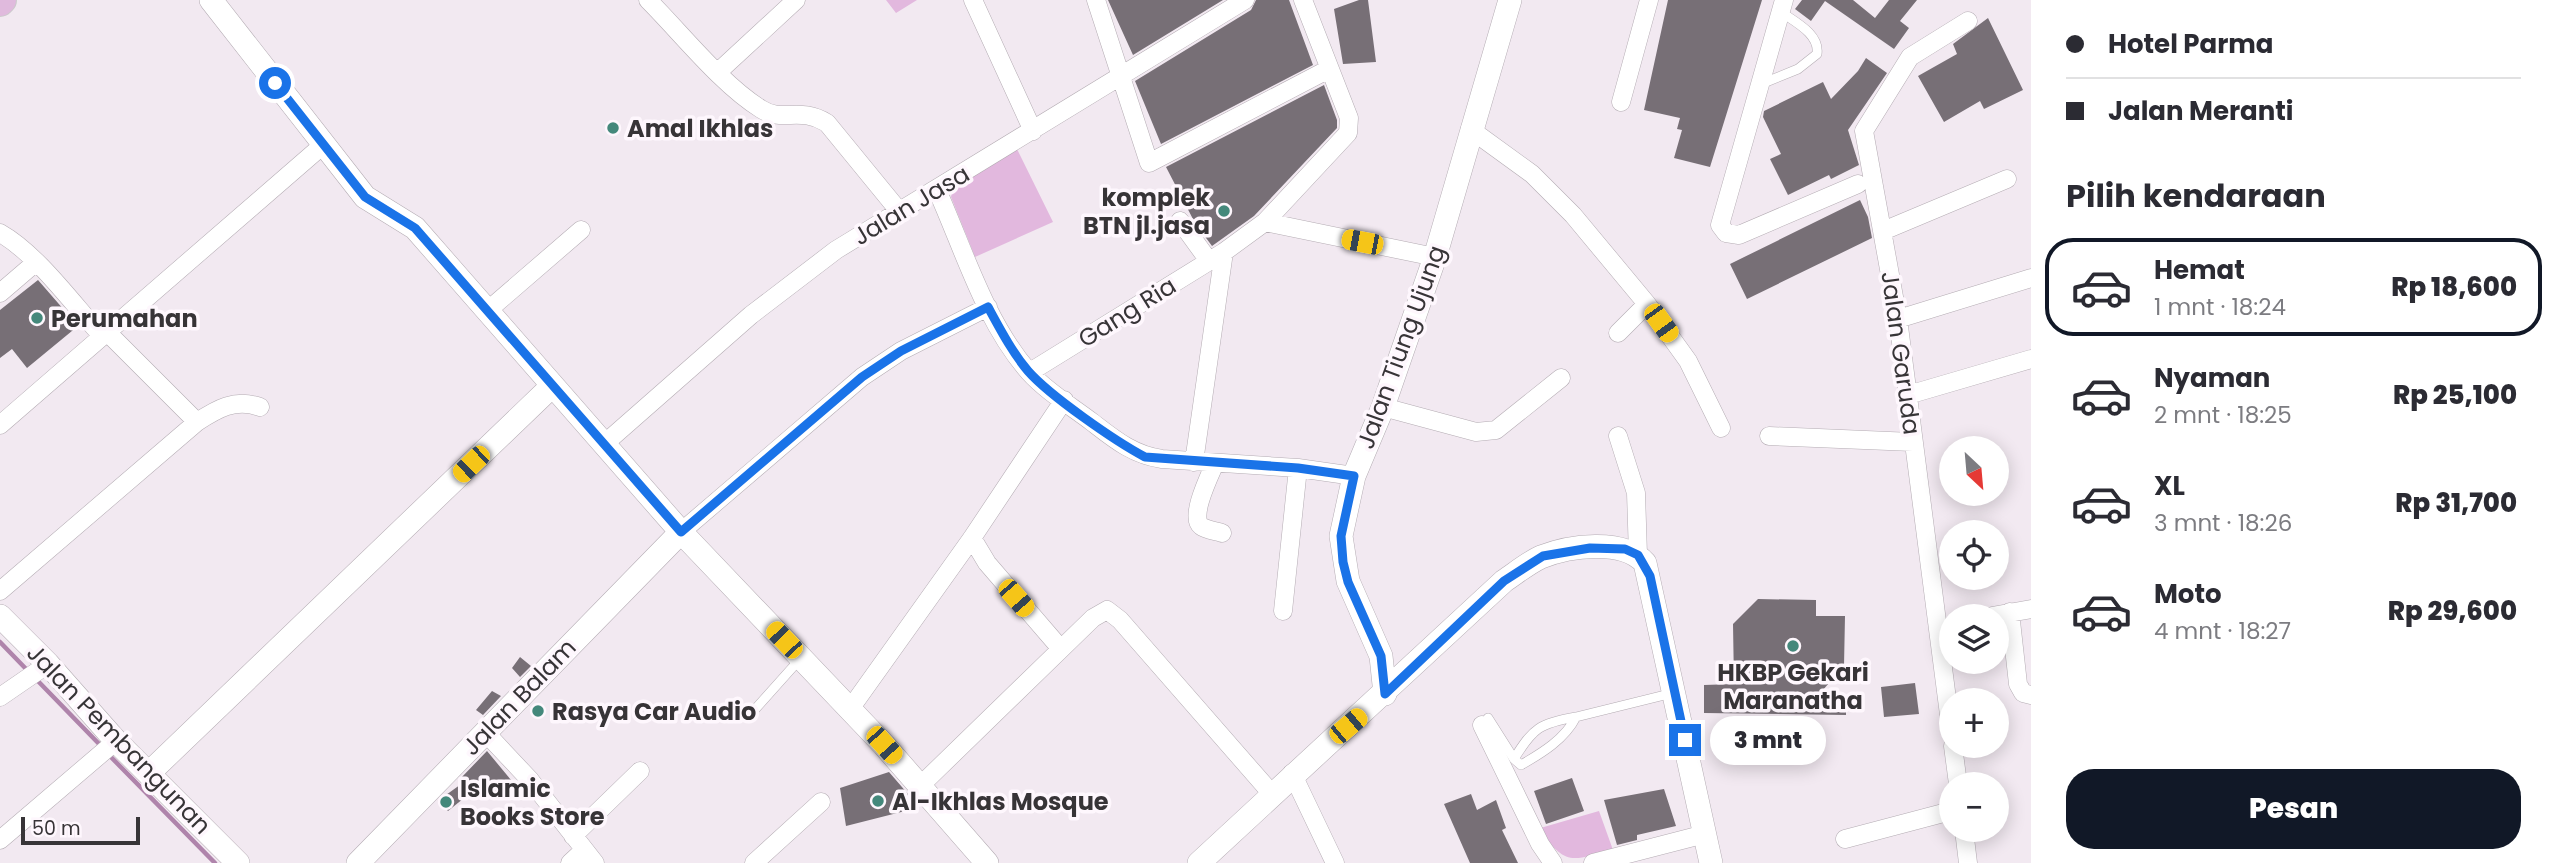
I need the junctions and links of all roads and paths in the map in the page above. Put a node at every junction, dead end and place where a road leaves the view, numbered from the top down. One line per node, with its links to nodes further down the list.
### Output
1 (211, 0): 19 (street)
2 (648, 0): 13 (street)
3 (796, 0): 13 (street)
4 (973, 0): 18 (street)
5 (1096, 0): 14 (street)
6 (1245, 0): 14 (street, Jalan Jasa)
7 (1303, 0): 12 (street)
8 (1510, 0): 17 (street, Jalan Tiung Ujung)
9 (1650, 0): 16 (street)
10 (1782, 6): 15 (street); 15 (lane)
11 (1968, 21): 27 (street, Jalan Garuda)
12 (1329, 69): 14 (street); 25 (street, Gang Ria)
13 (718, 72): 23 (street)
14 (1121, 76): 18 (street, Jalan Jasa)
15 (1761, 84): 21 (street)
16 (1621, 102)
17 (1470, 129): 30 (street, Jalan Tiung Ujung); 34 (street)
18 (1033, 131): 22 (street, Jalan Jasa)
19 (323, 145): 36 (street); 39 (street)
20 (2007, 179): 27 (street)
21 (1858, 184)
22 (937, 190): 23 (street, Jalan Jasa); 35 (street)
23 (899, 211): 54 (street, Jalan Jasa)
24 (1180, 221): 29 (street)
25 (1265, 222): 29 (street, Gang Ria); 30 (street)
26 (581, 230): 36 (street)
27 (1883, 231): 37 (street, Jalan Garuda)
28 (0, 233): 31 (street)
29 (1216, 256): 41 (street, Gang Ria); 55 (street)
30 (1435, 257): 47 (street, Jalan Tiung Ujung)
31 (35, 262): 33 (street); 39 (street)
32 (2031, 278): 37 (street)
33 (0, 293)
34 (1647, 304): 38 (street); 50 (street)
35 (988, 307): 41 (street); 59 (street)
36 (486, 312): 43 (street)
37 (1898, 319): 44 (street, Jalan Garuda)
38 (1618, 333)
39 (105, 334): 48 (street); 49 (street)
40 (2031, 359): 44 (street)
41 (1030, 372): 45 (street)
42 (1561, 378): 47 (street)
43 (551, 387): 54 (street); 85 (street)
44 (1908, 395): 53 (street, Jalan Garuda)
45 (1064, 400): 55 (street); 61 (street)
46 (260, 407): 48 (street)
47 (1382, 407): 58 (street, Jalan Tiung Ujung)
48 (197, 422): 63 (street)
49 (0, 425)
50 (1721, 428)
51 (1619, 436): 62 (street)
52 (1769, 436): 53 (street)
53 (1913, 442): 64 (street, Jalan Garuda)
54 (603, 445): 59 (street)
55 (1194, 462): 56 (street)
56 (1214, 463): 57 (street); 60 (street)
57 (1298, 468): 58 (street); 66 (street)
58 (1354, 476): 74 (street, Jalan Tiung Ujung)
59 (681, 532): 71 (street); 81 (street, Jalan Balam)
60 (1222, 533)
61 (972, 538): 70 (street); 77 (street)
62 (1638, 555): 73 (street); 74 (street)
63 (0, 591)
64 (1941, 604)
65 (2031, 609): 67 (street)
66 (1283, 611)
67 (2009, 613)
68 (0, 616): 72 (street, Jalan Pembangunan)
69 (2009, 647): 75 (street)
70 (1061, 649): 87 (street); 88 (street)
71 (801, 658): 77 (street); 78 (lane)
72 (47, 665): 76 (street); 82 (street, Jalan Pembangunan)
73 (1674, 693): 79 (lane); 91 (street)
74 (1385, 694): 86 (street)
75 (2031, 695)
76 (0, 698)
77 (850, 709): 87 (street)
78 (749, 716)
79 (1576, 717): 83 (lane); 83 (lane)
80 (1487, 725): 83 (lane); 103 (street)
81 (484, 732): 95 (street); 97 (street, Jalan Balam)
82 (116, 741): 85 (street, Jalan Pembangunan); 93 (street)
83 (1514, 760)
84 (640, 771): 95 (street)
85 (149, 773): 96 (street, Jalan Pembangunan)
86 (1293, 774): 88 (street); 102 (street)
87 (920, 785): 100 (street)
88 (1272, 794): 101 (street)
89 (821, 802): 99 (street)
90 (1939, 814): 92 (street)
91 (1705, 834): 104 (street); 105 (street)
92 (1845, 839)
93 (0, 840)
94 (1965, 842): 106 (street)
95 (584, 850): 98 (street)
96 (238, 863)
97 (358, 863)
98 (570, 863)
99 (754, 863)
100 (987, 863)
101 (1199, 863)
102 (1335, 863)
103 (1553, 863)
104 (1593, 863)
105 (1711, 863)
106 (1968, 863)

